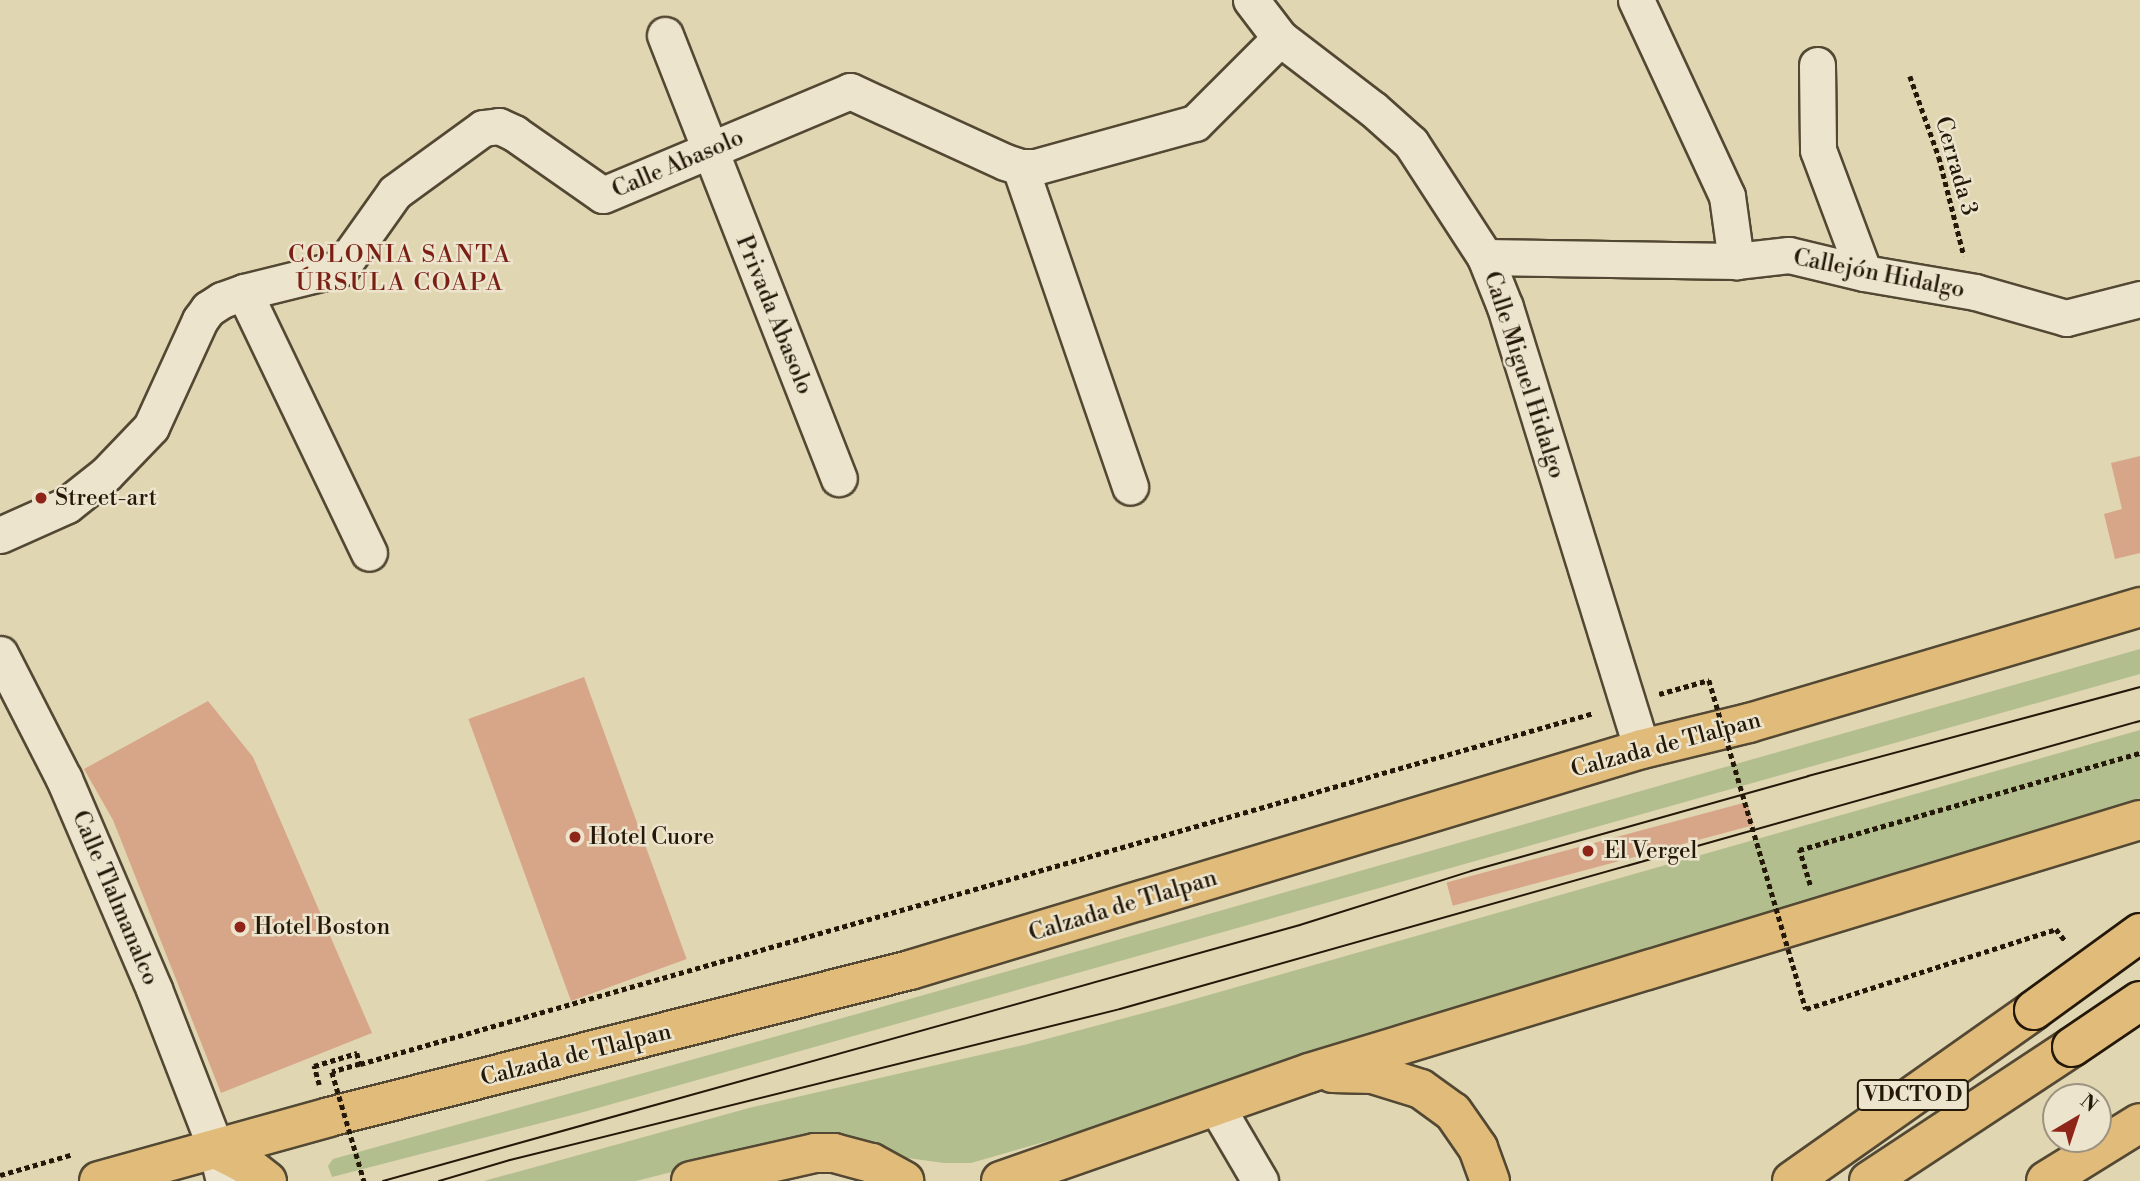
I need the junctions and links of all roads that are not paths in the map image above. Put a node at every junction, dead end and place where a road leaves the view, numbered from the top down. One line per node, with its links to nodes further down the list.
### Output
1 (1251, 0): 4 (street, Calle Miguel Hidalgo)
2 (1636, 0): 9 (street)
3 (665, 35): 6 (street, Privada Abasolo)
4 (1280, 38): 7 (street); 8 (street, Calle Miguel Hidalgo)
5 (1817, 65): 10 (street)
6 (709, 152): 7 (street, Calle Abasolo); 11 (street, Calle Abasolo); 13 (street, Privada Abasolo)
7 (1020, 167): 14 (street)
8 (1485, 257): 9 (street, Callejón Hidalgo); 19 (street, Calle Miguel Hidalgo)
9 (1736, 261): 10 (street, Callejón Hidalgo)
10 (1864, 273): 12 (street, Callejón Hidalgo)
11 (244, 292): 15 (street, Calle Abasolo); 16 (street)
12 (2140, 299)
13 (839, 478)
14 (1130, 487)
15 (0, 535)
16 (369, 553)
17 (2140, 607): 19 (main road, Calzada de Tlalpan)
18 (0, 654): 26 (street, Calle Tlalmanalco)
19 (1642, 749): 26 (main road, Calzada de Tlalpan)
20 (2140, 820): 23 (main road)
21 (2140, 933): 34 (main road, VDCTO D, bridge)
22 (2140, 1001): 35 (main road, VDCTO D, bridge)
23 (1309, 1073): 24 (main road); 33 (main road)
24 (1216, 1106): 31 (main road); 32 (street)
25 (2140, 1123): 36 (main road)
26 (220, 1165): 27 (main road, Calzada de Tlalpan); 28 (main road)
27 (99, 1181)
28 (267, 1181)
29 (691, 1181): 30 (main road)
30 (904, 1181)
31 (1001, 1181)
32 (1260, 1181)
33 (1490, 1181)
34 (1792, 1181)
35 (1869, 1181)
36 (2046, 1181)

